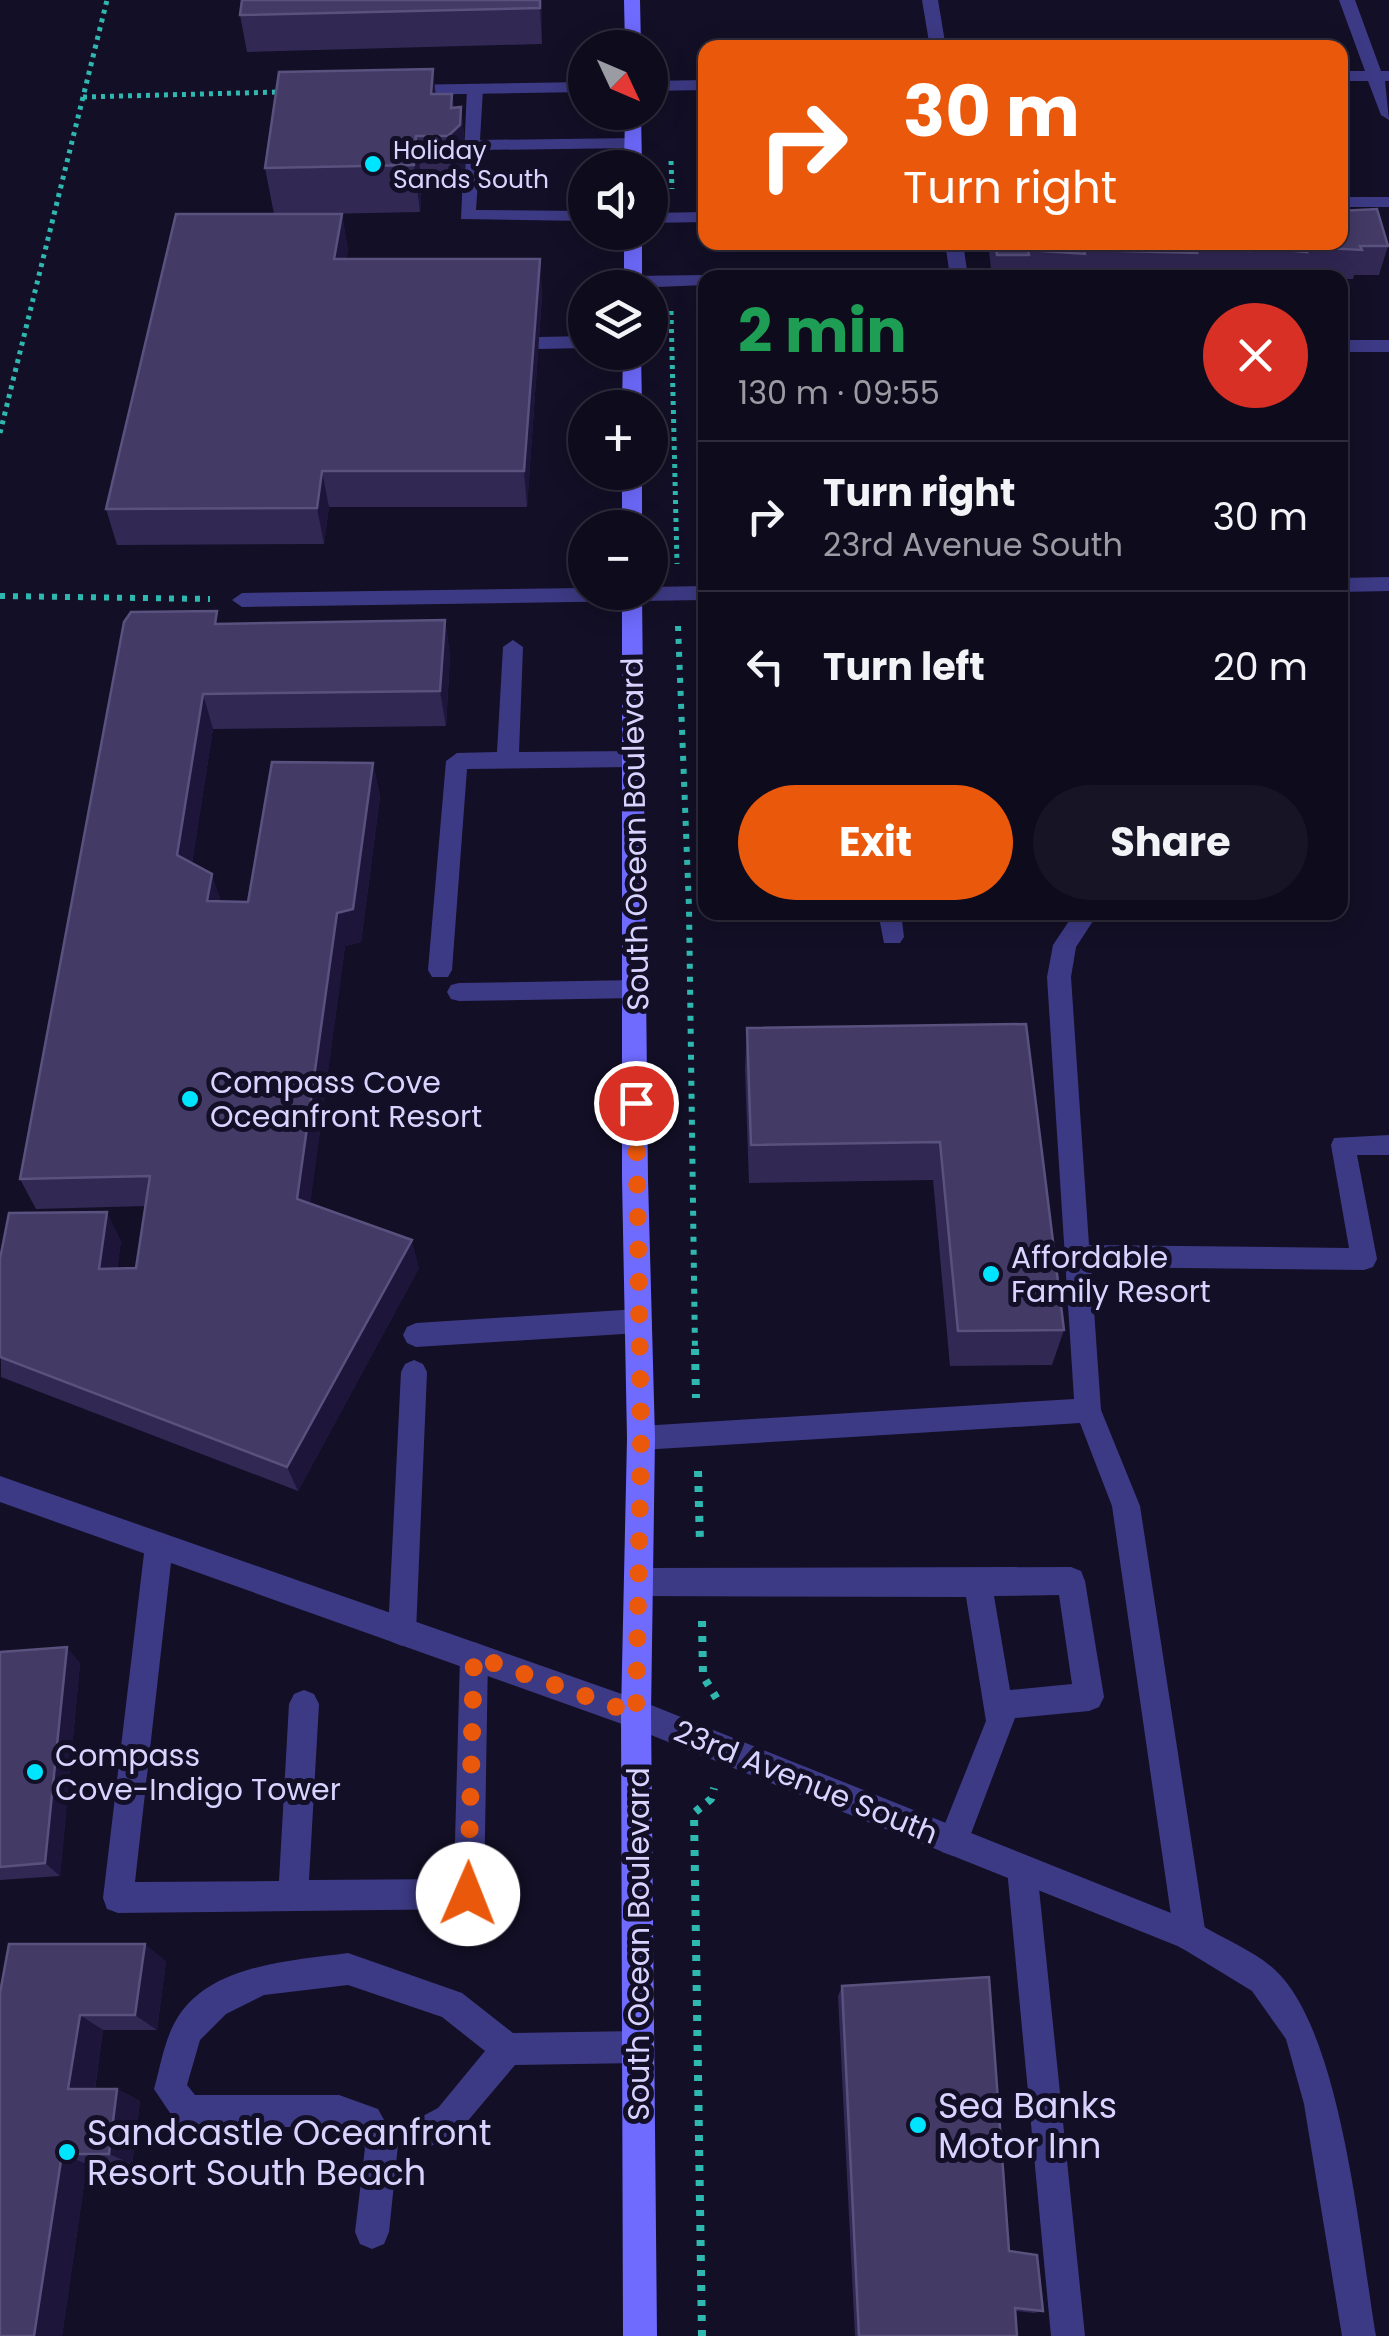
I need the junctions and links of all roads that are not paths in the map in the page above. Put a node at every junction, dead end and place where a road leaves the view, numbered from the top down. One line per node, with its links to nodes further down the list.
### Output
1 (632, 0): 4 (main road)
2 (930, 0): 5 (street)
3 (1347, 0): 7 (street)
4 (632, 30)
5 (937, 40)
6 (1348, 76): 7 (street)
7 (1382, 76): 13 (street)
8 (698, 85): 9 (street)
9 (668, 86)
10 (568, 87): 11 (street)
11 (475, 88): 12 (street); 16 (street)
12 (380, 90)
13 (1389, 115)
14 (633, 130): 15 (main road)
15 (633, 143): 16 (street); 17 (main road)
16 (472, 145): 20 (street)
17 (633, 150)
18 (1348, 202): 19 (street)
19 (1389, 202)
20 (568, 216)
21 (668, 218): 22 (street)
22 (698, 218)
23 (698, 280): 24 (street)
24 (668, 281)
25 (568, 342): 26 (street)
26 (539, 343)
27 (1348, 346): 28 (street)
28 (1389, 346)
29 (1389, 584): 30 (street)
30 (1348, 585)
31 (698, 593): 33 (street)
32 (568, 594): 34 (street)
33 (668, 594)
34 (242, 600)
35 (632, 610): 37 (main road, South Ocean Boulevard)
36 (513, 646): 38 (street)
37 (633, 759): 38 (street); 43 (main road, South Ocean Boulevard)
38 (508, 760): 42 (street)
39 (890, 920): 41 (street)
40 (1083, 920): 46 (street)
41 (892, 937)
42 (440, 970)
43 (637, 989): 44 (street); 48 (main road, South Ocean Boulevard)
44 (459, 992)
45 (1389, 1146): 47 (street)
46 (1077, 1256): 47 (street); 51 (street)
47 (1376, 1259)
48 (638, 1321): 49 (street); 52 (main road, South Ocean Boulevard)
49 (416, 1336)
50 (414, 1372): 57 (street)
51 (1088, 1410): 52 (street); 65 (street)
52 (641, 1438): 55 (main road, South Ocean Boulevard)
53 (0, 1489): 54 (street, 23rd Avenue South)
54 (159, 1545): 57 (street, 23rd Avenue South); 64 (street)
55 (639, 1582): 56 (street); 61 (main road, South Ocean Boulevard)
56 (978, 1583): 60 (street); 60 (street)
57 (402, 1632): 58 (street, 23rd Avenue South)
58 (474, 1656): 61 (street, 23rd Avenue South); 64 (street)
59 (304, 1704): 64 (street)
60 (998, 1705): 62 (street)
61 (636, 1714): 62 (street, 23rd Avenue South); 66 (main road, South Ocean Boulevard)
62 (953, 1841): 63 (street, 23rd Avenue South)
63 (1022, 1869): 65 (street, 23rd Avenue South); 71 (street)
64 (293, 1896)
65 (1190, 1936): 72 (street, 23rd Avenue South)
66 (638, 2047): 67 (street); 70 (main road, South Ocean Boulevard)
67 (508, 2050): 68 (street); 69 (street)
68 (431, 2130)
69 (372, 2232)
70 (640, 2336)
71 (1068, 2336)
72 (1359, 2336)

